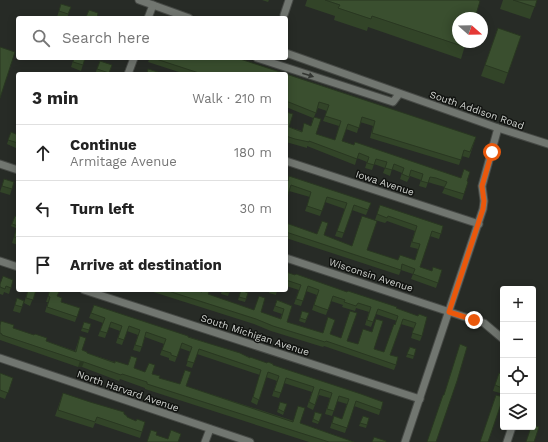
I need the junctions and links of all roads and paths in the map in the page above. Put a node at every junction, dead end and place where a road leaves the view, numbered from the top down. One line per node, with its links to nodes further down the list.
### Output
1 (139, 0): 3 (street)
2 (289, 0): 4 (street)
3 (153, 5): 5 (street); 6 (street)
4 (284, 15)
5 (149, 16)
6 (183, 16)
7 (288, 54): 11 (street, South Addison Road)
8 (133, 60): 10 (street)
9 (263, 60): 11 (street, one-way to 11)
10 (129, 72)
11 (399, 94): 12 (street, South Addison Road)
12 (498, 128): 13 (street, South Addison Road); 17 (street)
13 (548, 144)
14 (288, 162): 17 (street, Iowa Avenue)
15 (0, 164): 16 (street)
16 (16, 169)
17 (479, 224): 22 (street)
18 (288, 259): 22 (street, Wisconsin Avenue)
19 (0, 261): 20 (street)
20 (16, 266)
21 (90, 292): 25 (street, South Michigan Avenue)
22 (449, 312): 23 (street, Wisconsin Avenue); 25 (street)
23 (500, 337)
24 (0, 358): 26 (street, North Harvard Avenue)
25 (420, 399): 30 (street)
26 (210, 429): 28 (street); 29 (street, North Harvard Avenue)
27 (511, 430): 31 (street)
28 (205, 442)
29 (250, 442)
30 (406, 442)
31 (507, 442)

